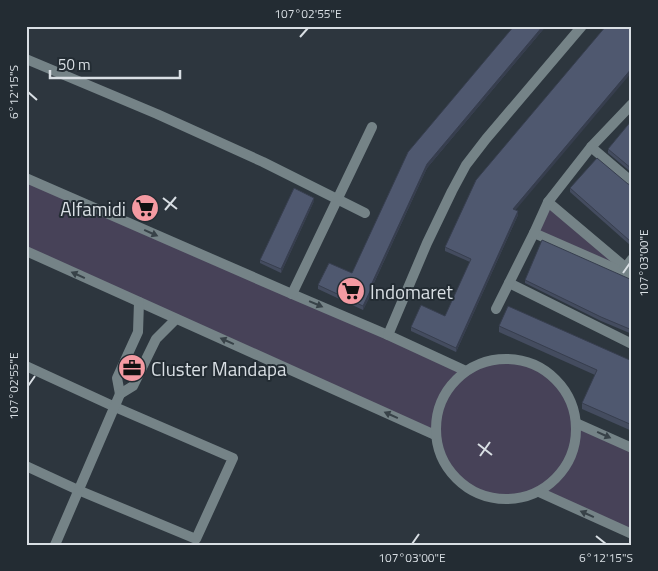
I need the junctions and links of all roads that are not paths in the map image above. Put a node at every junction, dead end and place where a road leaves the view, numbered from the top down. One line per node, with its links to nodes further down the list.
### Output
1 (582, 26): 20 (street)
2 (26, 59): 8 (street)
3 (632, 104): 5 (street)
4 (372, 127): 8 (street)
5 (591, 146): 7 (street); 9 (street)
6 (26, 178): 15 (street, one-way to 15)
7 (632, 182)
8 (338, 199): 10 (street); 15 (street)
9 (548, 202): 11 (street); 13 (street)
10 (365, 214)
11 (534, 233): 13 (street); 14 (street)
12 (26, 252): 16 (street, one-way to 12)
13 (628, 268)
14 (509, 283): 17 (street); 22 (street)
15 (292, 294): 20 (street, one-way to 20)
16 (139, 302): 18 (street); 19 (street)
17 (496, 309)
18 (176, 319): 21 (street); 28 (street, one-way to 18)
19 (138, 332): 21 (street); 25 (street)
20 (388, 335): 24 (street)
21 (156, 339): 25 (street)
22 (632, 344)
23 (26, 366): 26 (street)
24 (466, 370): 27 (street); 28 (street)
25 (120, 394): 26 (street)
26 (116, 407): 31 (street); 31 (street)
27 (576, 423): 29 (street, one-way to 29); 32 (street)
28 (435, 435): 32 (street)
29 (632, 448)
30 (26, 466): 31 (street)
31 (78, 490): 34 (street)
32 (539, 492): 33 (street, one-way to 32)
33 (632, 534)
34 (54, 545)

